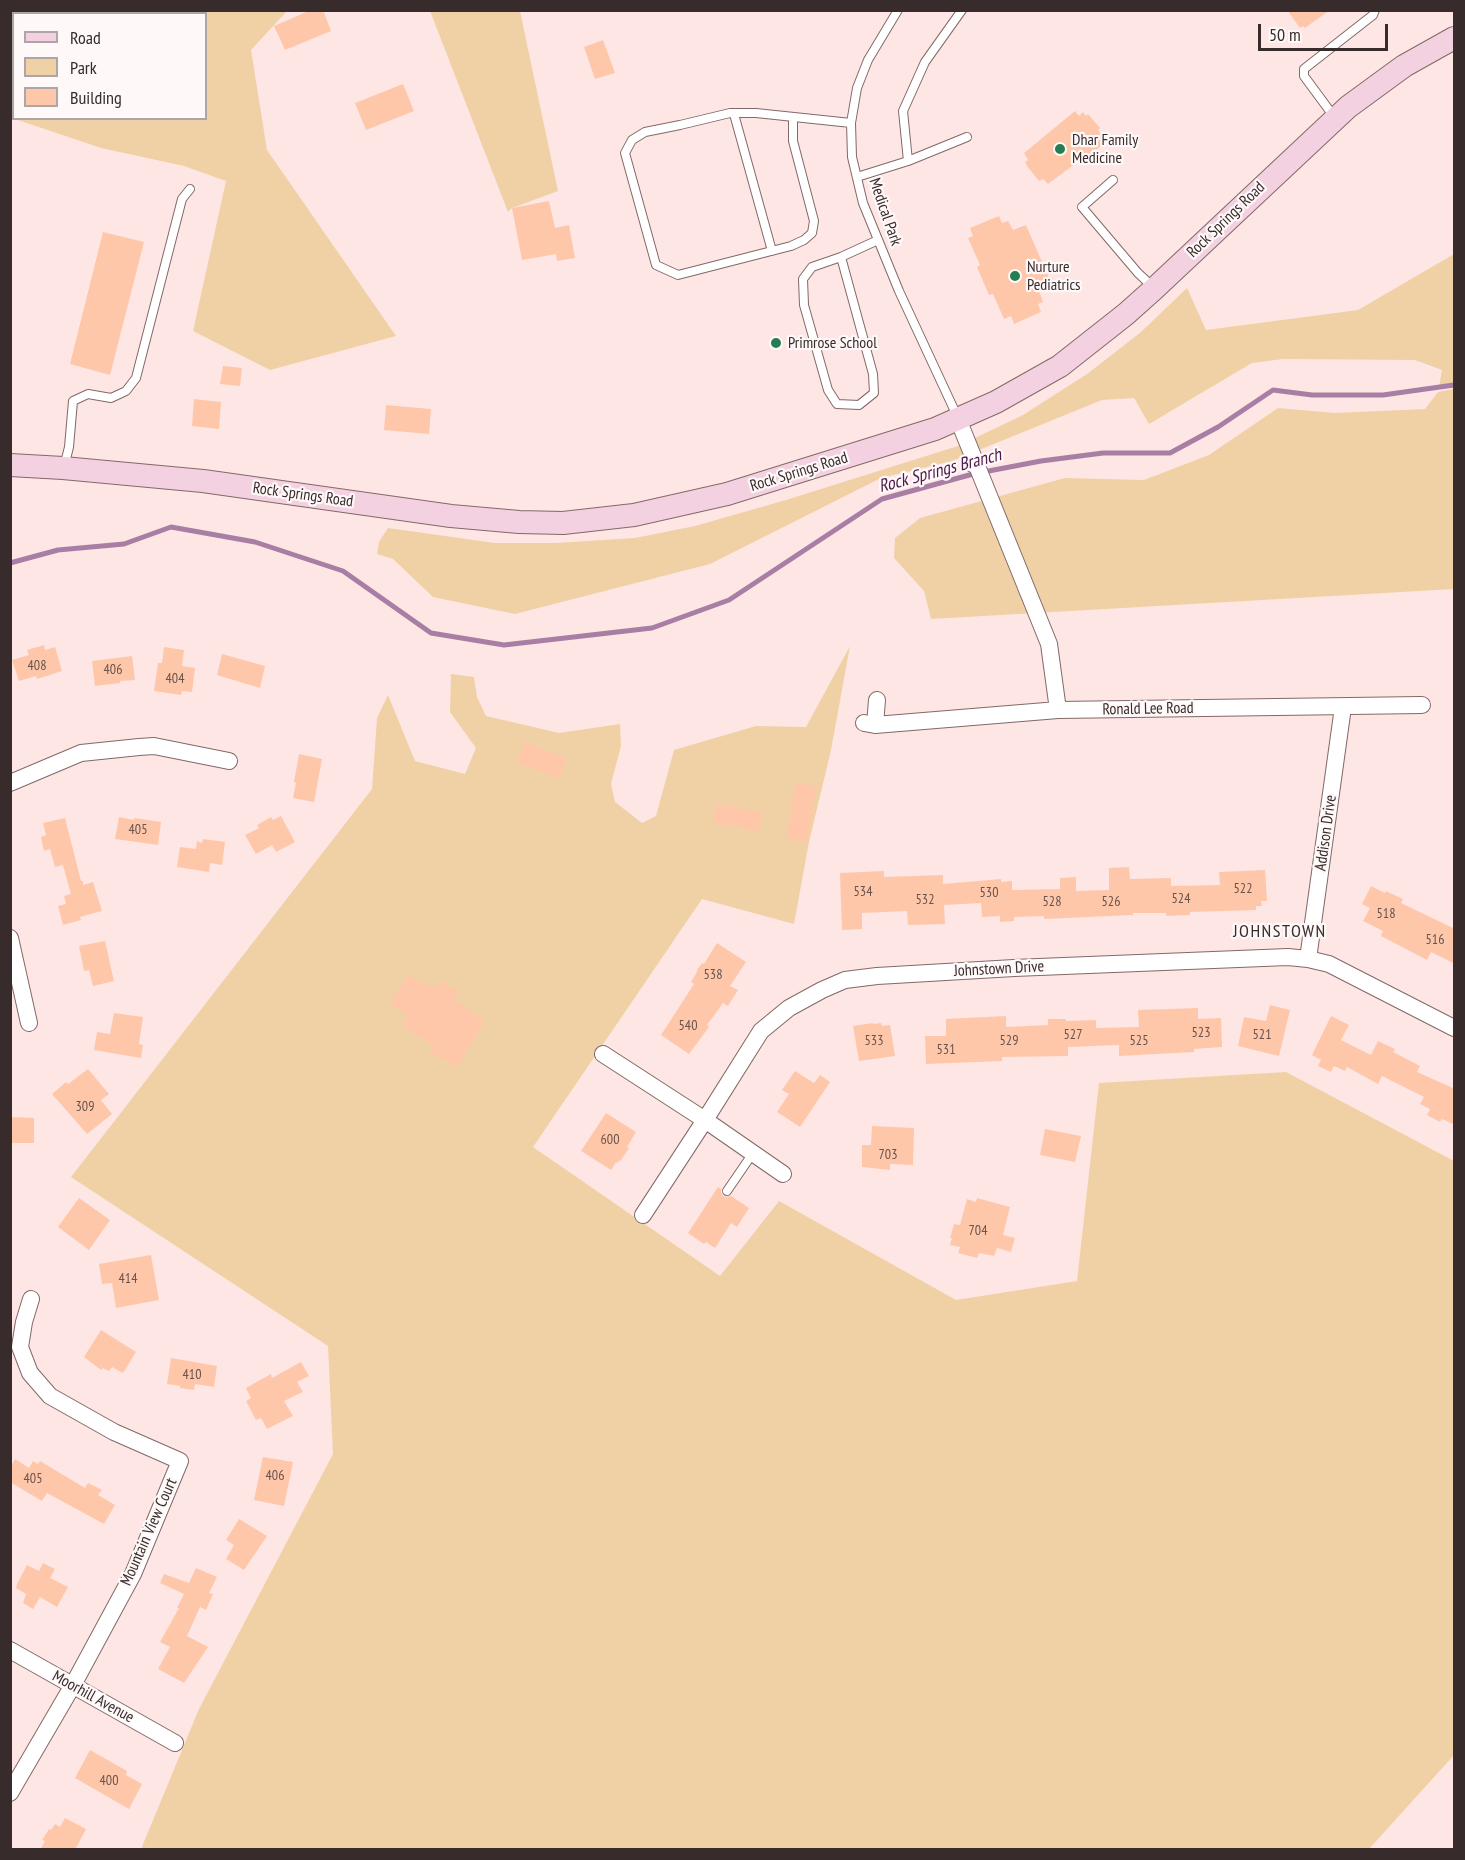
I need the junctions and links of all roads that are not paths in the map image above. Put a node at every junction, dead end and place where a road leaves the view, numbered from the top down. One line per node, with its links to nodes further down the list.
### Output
1 (898, 10): 8 (lane, Medical Park)
2 (962, 10): 10 (lane)
3 (1375, 10): 7 (lane)
4 (1455, 38): 7 (street, Rock Springs Road)
5 (734, 114): 6 (lane); 15 (lane); 15 (lane)
6 (793, 118): 8 (lane); 15 (lane)
7 (1336, 118): 17 (street, Rock Springs Road)
8 (851, 123): 11 (lane, Medical Park)
9 (967, 137): 10 (lane)
10 (908, 161): 11 (lane)
11 (857, 177): 14 (lane, Medical Park)
12 (1113, 180): 17 (lane)
13 (190, 189): 20 (lane)
14 (878, 240): 16 (lane); 18 (lane, Medical Park)
15 (772, 251)
16 (841, 257): 16 (lane)
17 (1154, 289): 18 (street, Rock Springs Road)
18 (958, 419): 20 (street, Rock Springs Road); 24 (street)
19 (10, 465): 20 (street, Rock Springs Road)
20 (63, 468)
21 (877, 700): 24 (street, Ronald Lee Road)
22 (1422, 705): 23 (street, Ronald Lee Road)
23 (1343, 707): 24 (street, Ronald Lee Road); 28 (street, Addison Drive)
24 (1058, 710)
25 (229, 762): 26 (street)
26 (10, 783)
27 (10, 938): 29 (street)
28 (1308, 959): 30 (street, Johnstown Drive); 32 (street, Johnstown Drive)
29 (29, 1023)
30 (1455, 1028)
31 (603, 1054): 32 (street)
32 (705, 1120): 33 (street); 36 (street, Johnstown Drive)
33 (753, 1153): 34 (street); 35 (lane)
34 (783, 1174)
35 (727, 1191)
36 (643, 1215)
37 (31, 1299): 39 (street, Mountain View Court)
38 (10, 1650): 39 (street, Moorhill Avenue)
39 (72, 1685): 40 (street, Moorhill Avenue); 41 (street, Mountain View Court)
40 (175, 1743)
41 (10, 1793)

